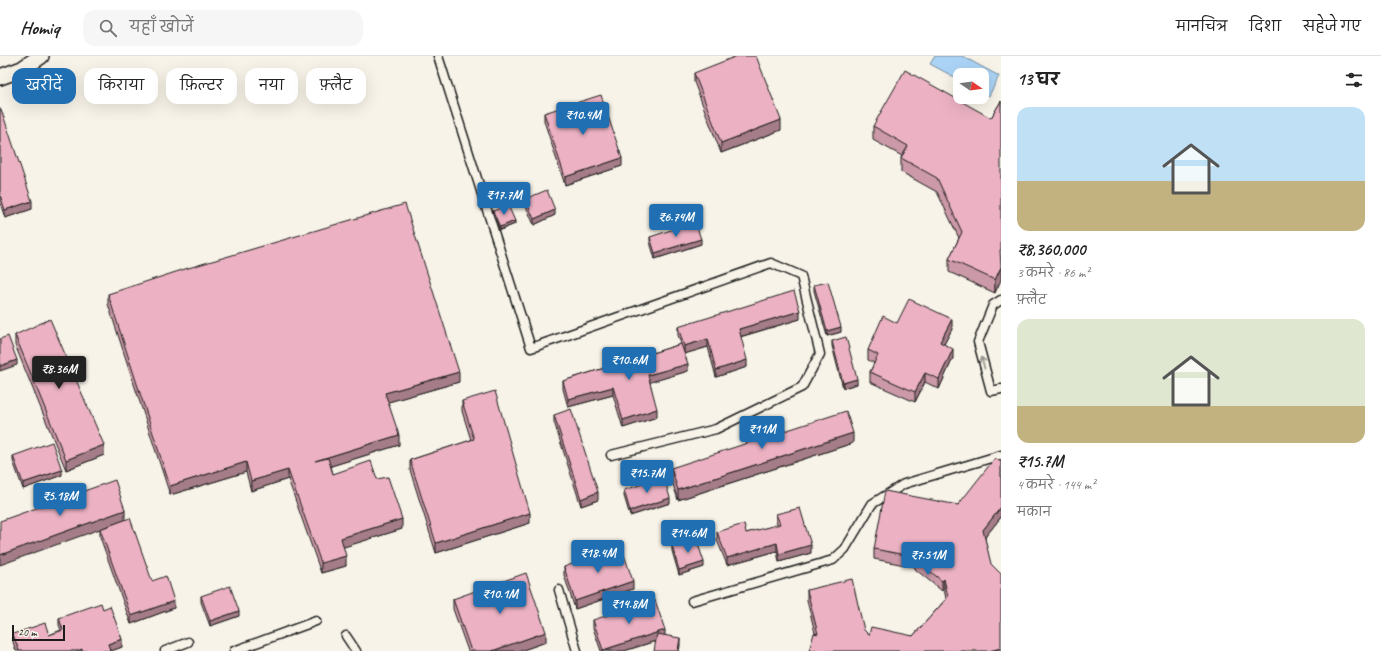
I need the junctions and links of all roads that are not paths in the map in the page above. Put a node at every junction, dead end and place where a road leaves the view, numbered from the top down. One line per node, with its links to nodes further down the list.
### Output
1 (41, 56): 3 (street)
2 (438, 56): 6 (lane)
3 (0, 77)
4 (1001, 300): 5 (lane, one-way to 4)
5 (1001, 389)
6 (611, 455)
7 (1001, 455): 9 (lane)
8 (559, 590): 16 (lane)
9 (692, 601)
10 (316, 621): 14 (lane)
11 (346, 636): 15 (lane)
12 (188, 642): 13 (lane)
13 (165, 651)
14 (234, 651)
15 (356, 651)
16 (577, 651)

